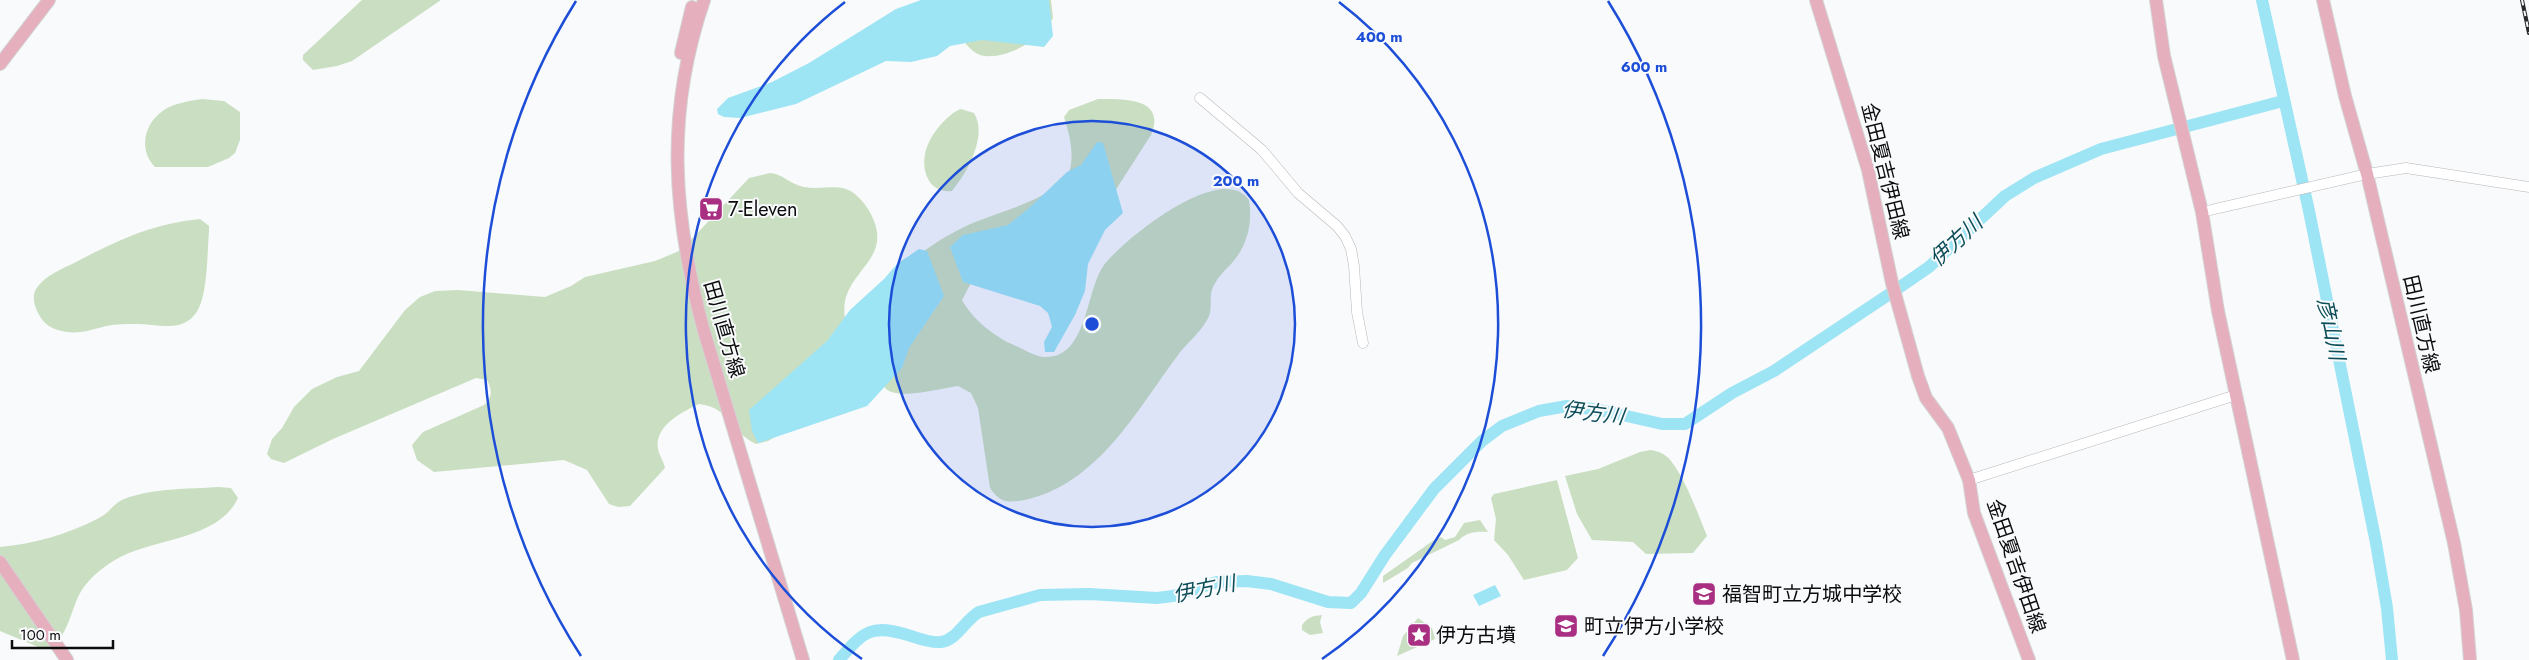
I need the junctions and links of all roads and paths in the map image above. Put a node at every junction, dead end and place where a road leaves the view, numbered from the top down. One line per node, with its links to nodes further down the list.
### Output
1 (49, 0): 7 (main road)
2 (695, 0): 17 (main road, 田川直方線)
3 (704, 0): 18 (main road, 田川直方線)
4 (1816, 0): 14 (main road, 金田夏吉伊田線)
5 (2156, 0): 11 (main road)
6 (2323, 0): 9 (main road, 田川直方線)
7 (0, 64)
8 (1200, 98): 12 (street)
9 (2361, 175): 10 (street); 11 (street); 21 (main road, 田川直方線)
10 (2529, 187)
11 (2207, 211): 13 (main road)
12 (1363, 343)
13 (2236, 395): 14 (street); 20 (main road)
14 (1969, 480): 19 (main road, 金田夏吉伊田線)
15 (0, 562): 16 (main road)
16 (67, 660)
17 (796, 660)
18 (803, 660)
19 (2029, 660)
20 (2293, 660)
21 (2470, 660)

